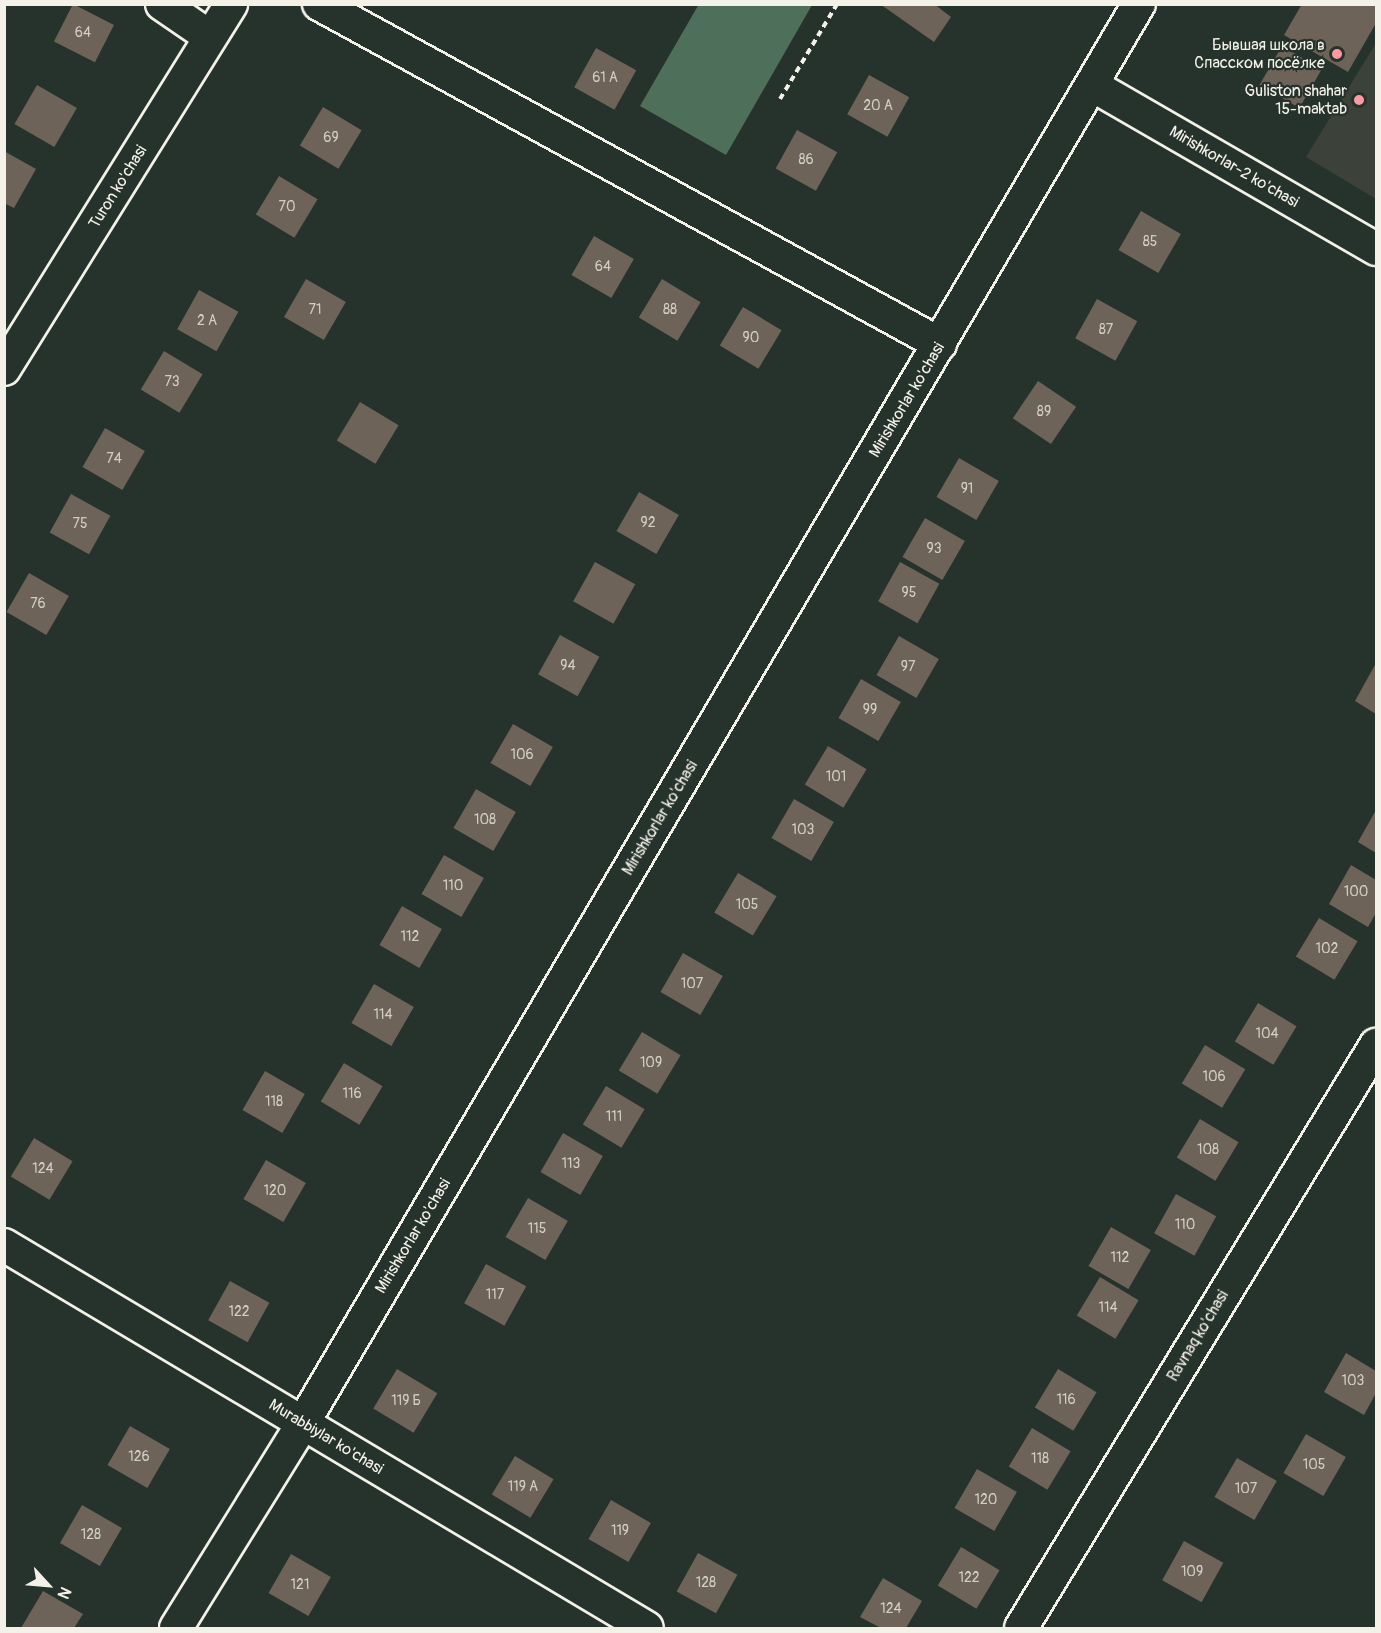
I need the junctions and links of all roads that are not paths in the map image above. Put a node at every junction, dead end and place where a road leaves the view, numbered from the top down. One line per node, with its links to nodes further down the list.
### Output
1 (162, 4): 5 (street)
2 (231, 4): 5 (street, Turon ko'chasi)
3 (319, 4): 8 (street)
4 (1140, 4): 6 (street, Mirishkorlar ko'chasi)
5 (210, 37): 9 (street, Turon ko'chasi)
6 (1092, 85): 7 (street, Mirishkorlar-2 ko'chasi); 8 (street, Mirishkorlar ko'chasi)
7 (1377, 249)
8 (940, 344): 12 (street, Mirishkorlar ko'chasi)
9 (4, 369)
10 (1377, 1045): 15 (street, Ravnaq ko'chasi)
11 (4, 1245): 12 (street, Murabbiylar ko'chasi)
12 (303, 1423): 13 (street, Mirishkorlar ko'chasi); 14 (street, Murabbiylar ko'chasi)
13 (176, 1629)
14 (647, 1629)
15 (1021, 1629)

